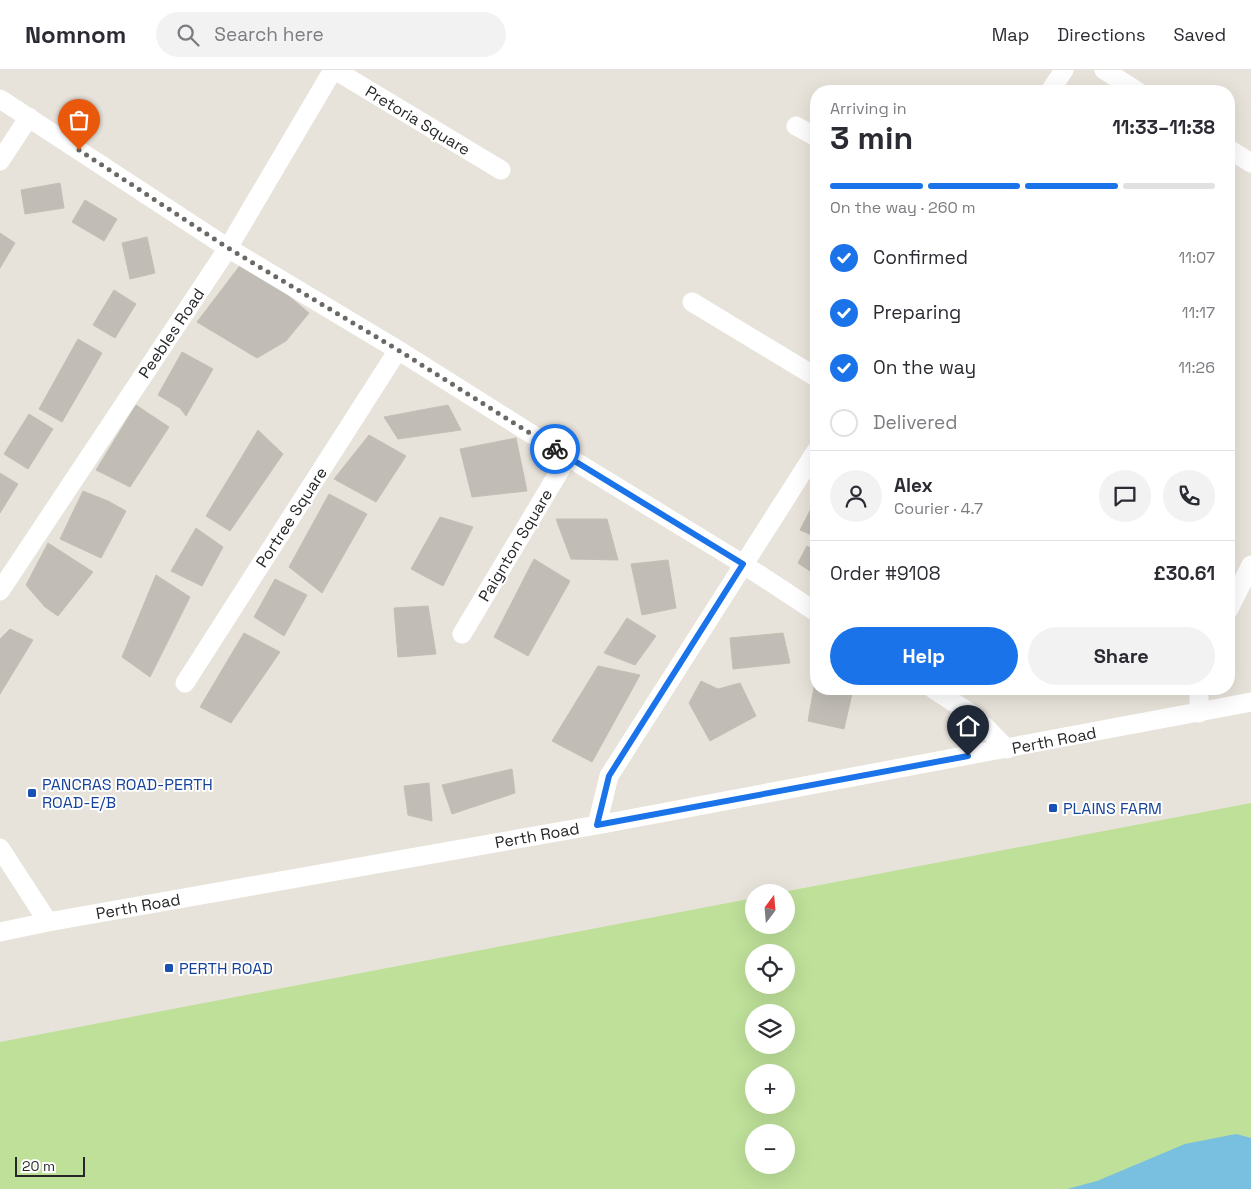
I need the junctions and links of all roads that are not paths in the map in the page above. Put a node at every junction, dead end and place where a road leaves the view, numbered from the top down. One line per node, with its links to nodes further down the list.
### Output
1 (334, 70): 13 (street, Pretoria Square); 14 (street, Peebles Road)
2 (1064, 70): 4 (street)
3 (1104, 70): 5 (street)
4 (1054, 85)
5 (1128, 85)
6 (0, 99): 7 (street)
7 (29, 117): 11 (street); 14 (street)
8 (796, 126): 9 (street)
9 (810, 134)
10 (1235, 153): 12 (street)
11 (0, 162)
12 (1251, 164)
13 (501, 170)
14 (228, 248): 16 (street); 22 (street, Peebles Road)
15 (692, 302): 17 (street)
16 (398, 350): 18 (street); 26 (street, Portree Square)
17 (810, 373)
18 (568, 457): 20 (street); 25 (street, Paignton Square)
19 (810, 460): 20 (street)
20 (743, 564): 24 (street); 32 (street)
21 (1251, 564): 23 (street)
22 (0, 591)
23 (1235, 597)
24 (810, 608)
25 (462, 634)
26 (184, 683)
27 (942, 695): 31 (street)
28 (1199, 695): 30 (street)
29 (1251, 702): 30 (street, Perth Road)
30 (1199, 713): 31 (street, Perth Road)
31 (1007, 749): 32 (street, Perth Road)
32 (597, 825): 34 (street, Perth Road)
33 (0, 848): 34 (street)
34 (48, 922): 35 (street, Perth Road)
35 (0, 932)

